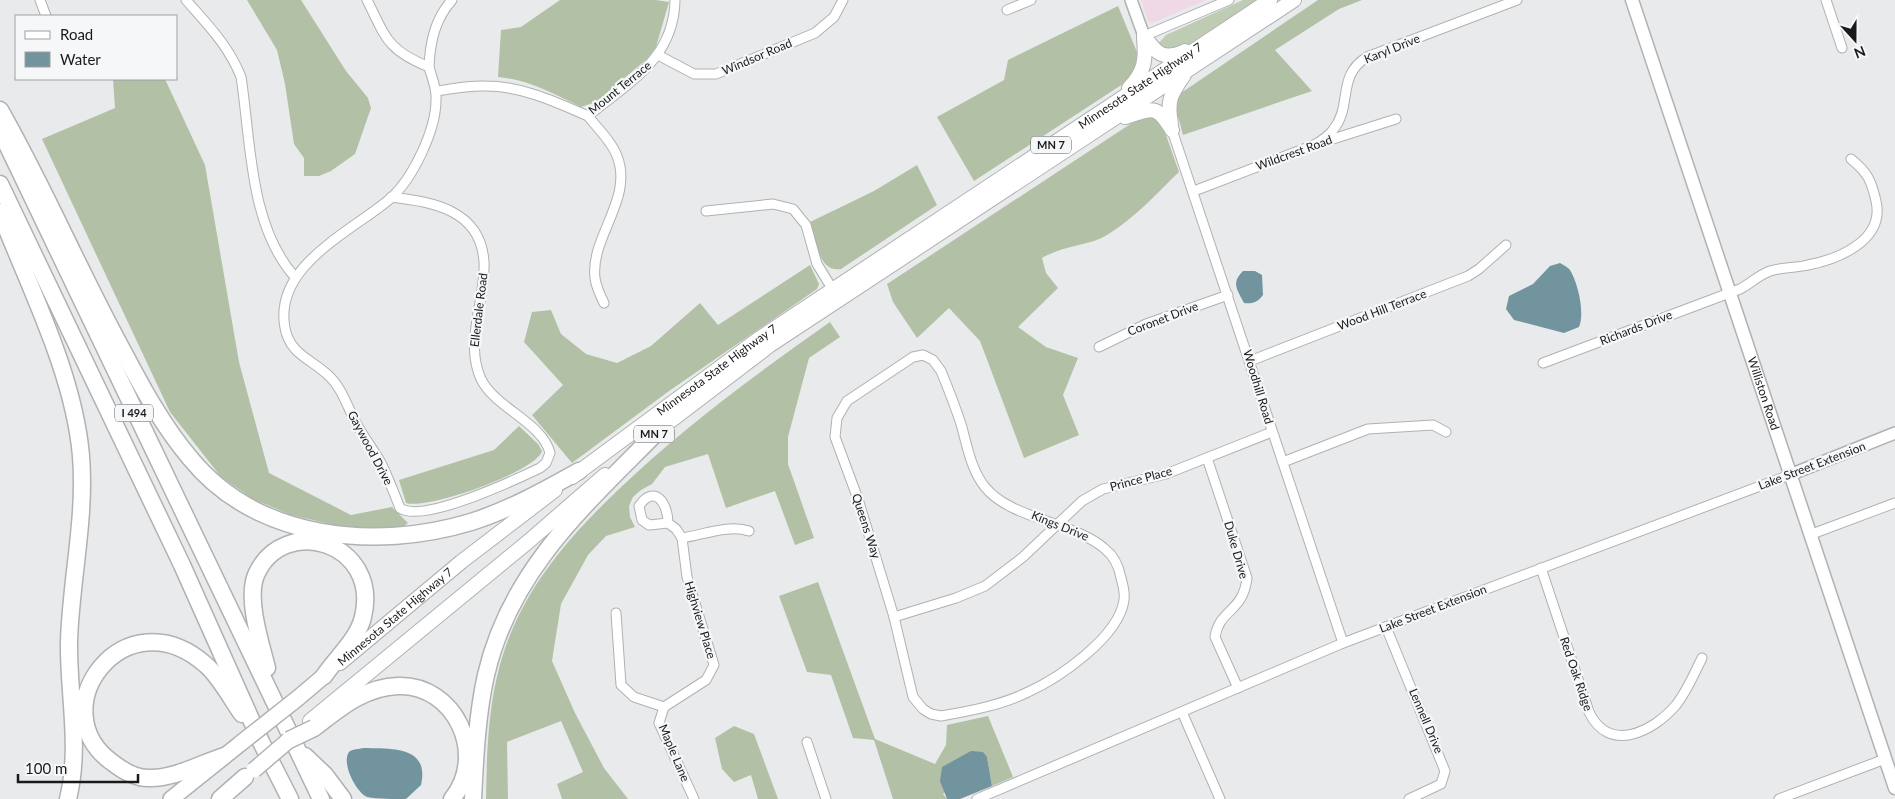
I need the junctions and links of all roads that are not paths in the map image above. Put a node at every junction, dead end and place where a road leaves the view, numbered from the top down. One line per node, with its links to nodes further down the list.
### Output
1 (40, 0): 16 (street)
2 (186, 0): 38 (street)
3 (367, 0): 21 (street)
4 (452, 0): 21 (street)
5 (675, 0): 20 (street, Mount Terrace)
6 (843, 0): 20 (street, Windsor Road)
7 (1031, 0): 15 (street)
8 (1131, 0): 17 (street)
9 (1229, 0): 17 (street)
10 (1270, 0): 18 (main road, Minnesota State Highway 7 / MN 7)
11 (1294, 0): 22 (main road, Minnesota State Highway 7 / MN 7)
12 (1517, 0): 30 (street, Karyl Drive)
13 (1632, 0): 40 (main road, Williston Road)
14 (1826, 0): 19 (street)
15 (1007, 10)
16 (46, 15)
17 (1144, 36): 18 (main road); 25 (main road)
18 (1213, 38): 25 (main road, Minnesota State Highway 7 / MN 7)
19 (1842, 48)
20 (658, 55): 26 (street, Mount Terrace)
21 (429, 67): 23 (street)
22 (1187, 71): 25 (main road, Minnesota State Highway 7 / MN 7); 29 (main road)
23 (436, 91): 26 (street, Mount Terrace); 34 (street)
24 (0, 110): 54 (highway)
25 (1115, 110): 29 (main road); 39 (main road, Minnesota State Highway 7 / MN 7); 47 (main road, Minnesota State Highway 7 / MN 7)
26 (588, 116): 42 (street)
27 (1396, 118): 30 (street, Wildcrest Road)
28 (0, 130): 70 (highway, I 494)
29 (1172, 130): 33 (street, Woodhill Road)
30 (1314, 145): 33 (street, Wildcrest Road)
31 (1851, 159): 40 (street, Richards Drive)
32 (0, 184): 76 (highway, I 494)
33 (1194, 191): 41 (street, Woodhill Road)
34 (391, 197): 38 (street, Gaywood Drive); 51 (street, Ellerdale Road)
35 (706, 211): 39 (street)
36 (0, 212): 83 (highway)
37 (1506, 245): 45 (street, Wood Hill Terrace)
38 (295, 277): 51 (street, Gaywood Drive)
39 (833, 290): 54 (main road, Minnesota State Highway 7 / MN 7)
40 (1728, 292): 46 (street, Richards Drive); 55 (main road, Williston Road)
41 (1228, 295): 43 (street, Coronet Drive); 45 (street, Woodhill Road)
42 (604, 303)
43 (1099, 347)
44 (923, 355): 58 (street, Kings Drive); 64 (street, Queens Way)
45 (1250, 361): 48 (street, Woodhill Road)
46 (1543, 363)
47 (663, 426): 74 (main road, Minnesota State Highway 7 / MN 7); 90 (highway)
48 (1272, 432): 52 (street, Prince Place); 53 (street, Woodhill Road)
49 (1446, 432): 53 (street)
50 (1895, 433): 55 (street, Lake Street Extension)
51 (550, 454)
52 (1207, 458): 58 (street, Prince Place); 69 (street, Duke Drive)
53 (1283, 462): 66 (street, Woodhill Road)
54 (579, 471): 68 (main road, Minnesota State Highway 7 / MN 7)
55 (1792, 474): 60 (main road, Williston Road); 62 (street, Lake Street Extension)
56 (1895, 503): 60 (street)
57 (668, 523): 61 (street)
58 (1058, 525): 64 (street, Prince Place); 73 (street, Kings Drive)
59 (749, 531): 61 (street)
60 (1812, 534): 79 (main road, Williston Road)
61 (682, 538): 71 (street, Highview Place)
62 (1541, 568): 65 (street, Lake Street Extension); 67 (street, Red Oak Ridge)
63 (616, 613): 71 (street)
64 (894, 617): 73 (street, Queens Way)
65 (1386, 627): 66 (street, Lake Street Extension); 95 (street, Lennell Drive)
66 (1344, 643): 69 (street, Lake Street Extension)
67 (1702, 658)
68 (324, 676): 70 (highway); 78 (highway, Minnesota State Highway 7 / MN 7, bridge)
69 (1238, 688): 72 (street, Lake Street Extension)
70 (273, 695): 77 (highway, I 494)
71 (664, 707): 91 (street, Maple Lane)
72 (1182, 712): 93 (street, Lake Street Extension); 94 (street)
73 (950, 715)
74 (312, 725): 77 (highway, bridge); 89 (highway)
75 (807, 742): 92 (street)
76 (262, 744): 78 (highway); 82 (highway, I 494)
77 (293, 744): 80 (highway, bridge); 87 (highway, I 494); 88 (highway)
78 (224, 756): 84 (highway, Minnesota State Highway 7 / MN 7)
79 (1885, 759): 81 (main road, Williston Road); 96 (street)
80 (249, 774): 85 (highway); 86 (highway)
81 (1895, 788)
82 (287, 795)
83 (68, 799)
84 (171, 799)
85 (211, 799)
86 (220, 799)
87 (321, 799)
88 (343, 799)
89 (452, 799)
90 (473, 799)
91 (694, 799)
92 (826, 799)
93 (976, 799)
94 (1220, 799)
95 (1409, 799)
96 (1780, 799)

